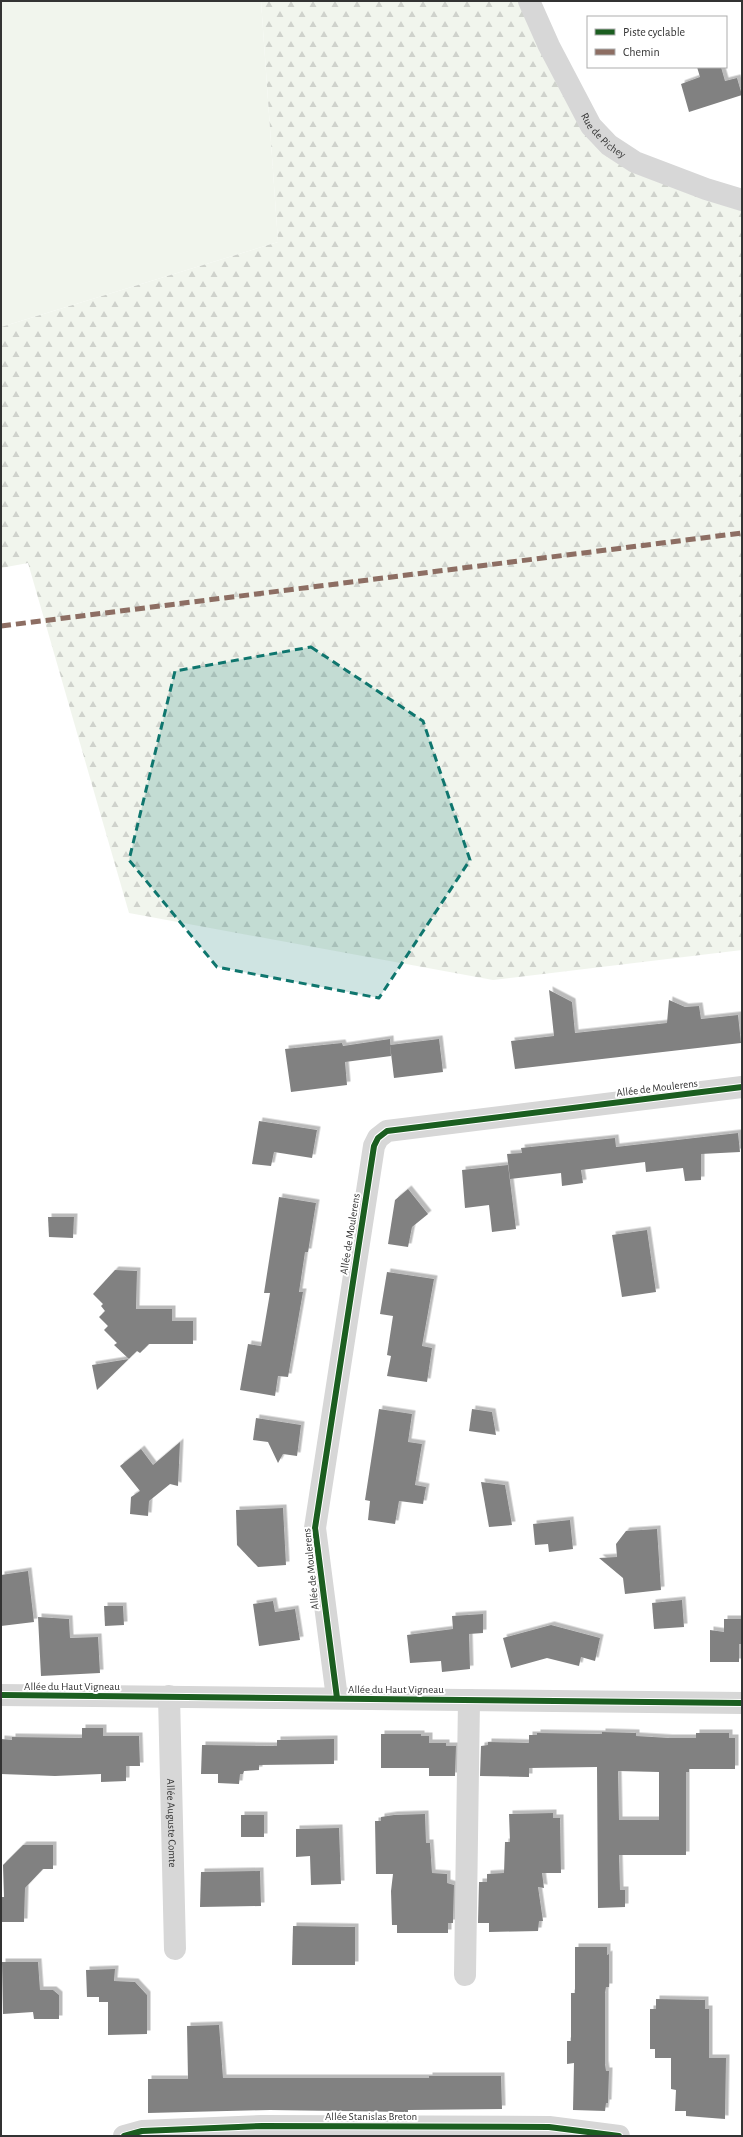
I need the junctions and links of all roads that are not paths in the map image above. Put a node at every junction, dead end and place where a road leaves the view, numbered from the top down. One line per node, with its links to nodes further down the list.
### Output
1 (528, 1): 2 (street, Rue de Pichey)
2 (742, 200)
3 (742, 1087): 6 (street, Allée de Moulerens)
4 (1, 1695): 5 (street, Allée du Haut Vigneau)
5 (169, 1696): 6 (street, Allée du Haut Vigneau); 9 (street, Allée Auguste Comte)
6 (337, 1698): 7 (street, Allée du Haut Vigneau)
7 (469, 1700): 8 (street, Allée du Haut Vigneau); 10 (street)
8 (742, 1703)
9 (175, 1950)
10 (465, 1975)
11 (124, 2136): 12 (street, Allée Stanislas Breton)
12 (619, 2136)

